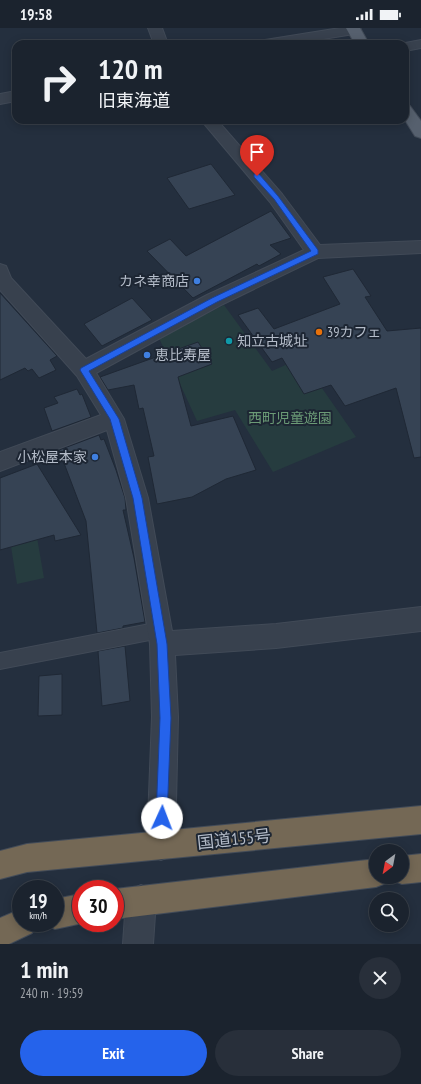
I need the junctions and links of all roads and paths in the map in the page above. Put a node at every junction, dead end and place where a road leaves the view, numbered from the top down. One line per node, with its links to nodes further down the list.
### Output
1 (155, 28): 3 (street)
2 (353, 29): 4 (street); 5 (main road)
3 (160, 40)
4 (289, 40)
5 (360, 40)
6 (421, 44): 7 (street)
7 (409, 46)
8 (12, 97): 9 (street)
9 (0, 99)
10 (409, 115): 12 (main road)
11 (212, 124): 14 (street)
12 (421, 133)
13 (421, 247): 14 (street)
14 (315, 252): 16 (street)
15 (0, 271): 16 (street)
16 (84, 370): 17 (street)
17 (114, 419): 18 (street); 20 (street)
18 (0, 462)
19 (421, 619): 20 (street)
20 (161, 637): 21 (lane); 23 (street)
21 (0, 661)
22 (421, 820): 23 (highway, 国道155号)
23 (161, 846): 25 (highway, 国道155号)
24 (0, 855): 25 (highway)
25 (27, 858): 26 (highway, 国道155号)
26 (0, 865)
27 (421, 868): 28 (highway)
28 (409, 869)
29 (369, 874): 30 (highway)
30 (128, 902): 35 (street)
31 (12, 919): 32 (highway)
32 (0, 921)
33 (12, 928): 34 (highway)
34 (0, 933)
35 (138, 944)

